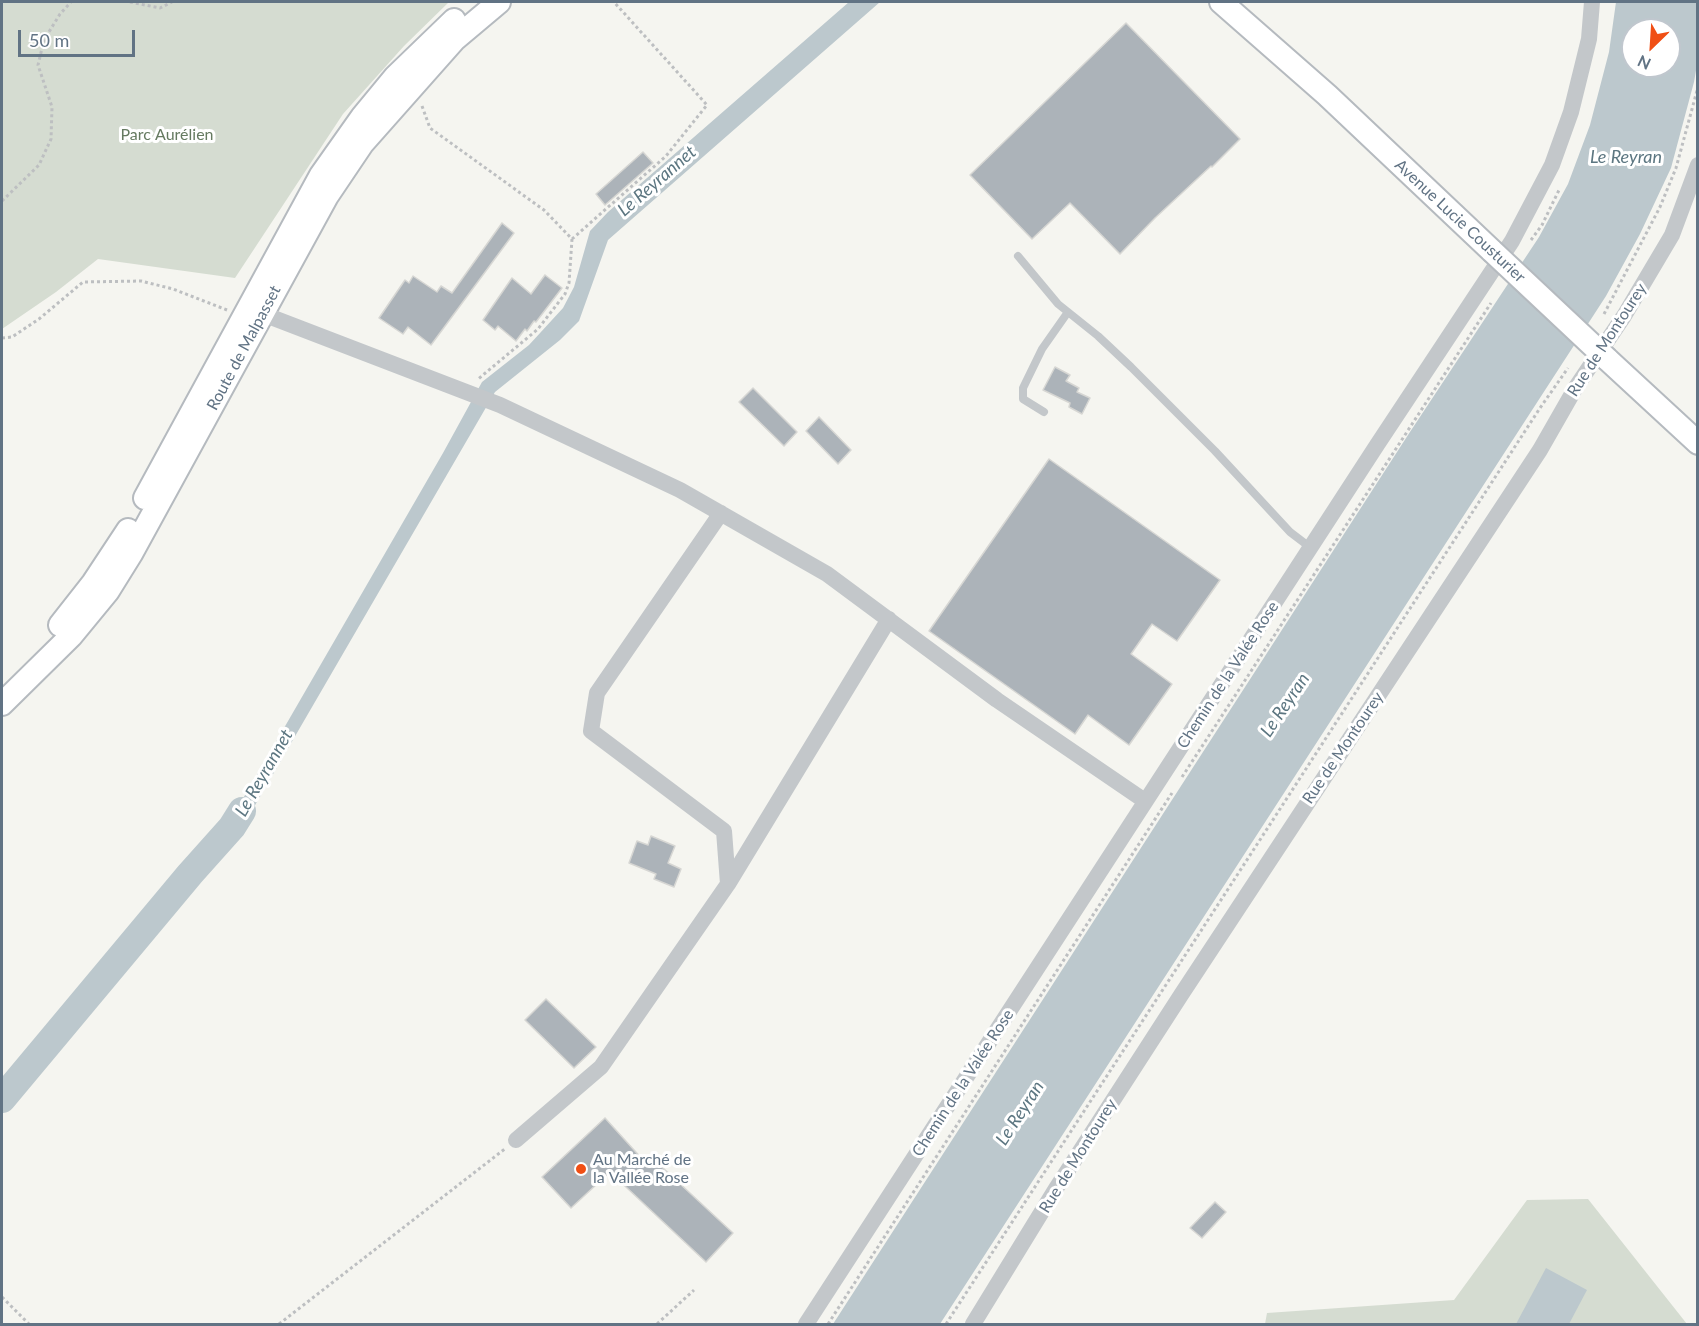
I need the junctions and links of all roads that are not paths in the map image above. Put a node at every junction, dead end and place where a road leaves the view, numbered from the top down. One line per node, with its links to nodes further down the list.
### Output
1 (476, 2): 7 (main road, Route de Malpasset)
2 (499, 2): 7 (main road, Route de Malpasset)
3 (1221, 2): 11 (main road, Avenue Lucie Cousturier, bridge)
4 (1592, 2): 13 (street, Chemin de la Valée Rose)
5 (1698, 165): 21 (street, Rue de Montourey)
6 (1018, 256): 8 (lane)
7 (268, 288): 9 (main road, Route de Malpasset)
8 (1068, 312): 10 (lane); 13 (lane)
9 (251, 313): 12 (street); 15 (main road, Route de Malpasset); 16 (main road, Route de Malpasset)
10 (1044, 412)
11 (1698, 443)
12 (721, 513): 14 (street); 18 (street)
13 (1312, 548): 17 (street, Chemin de la Valée Rose)
14 (889, 619): 17 (street); 18 (street)
15 (2, 683)
16 (2, 704)
17 (1145, 801): 20 (street, Chemin de la Valée Rose)
18 (728, 884): 19 (street)
19 (516, 1140)
20 (806, 1324)
21 (973, 1324)

